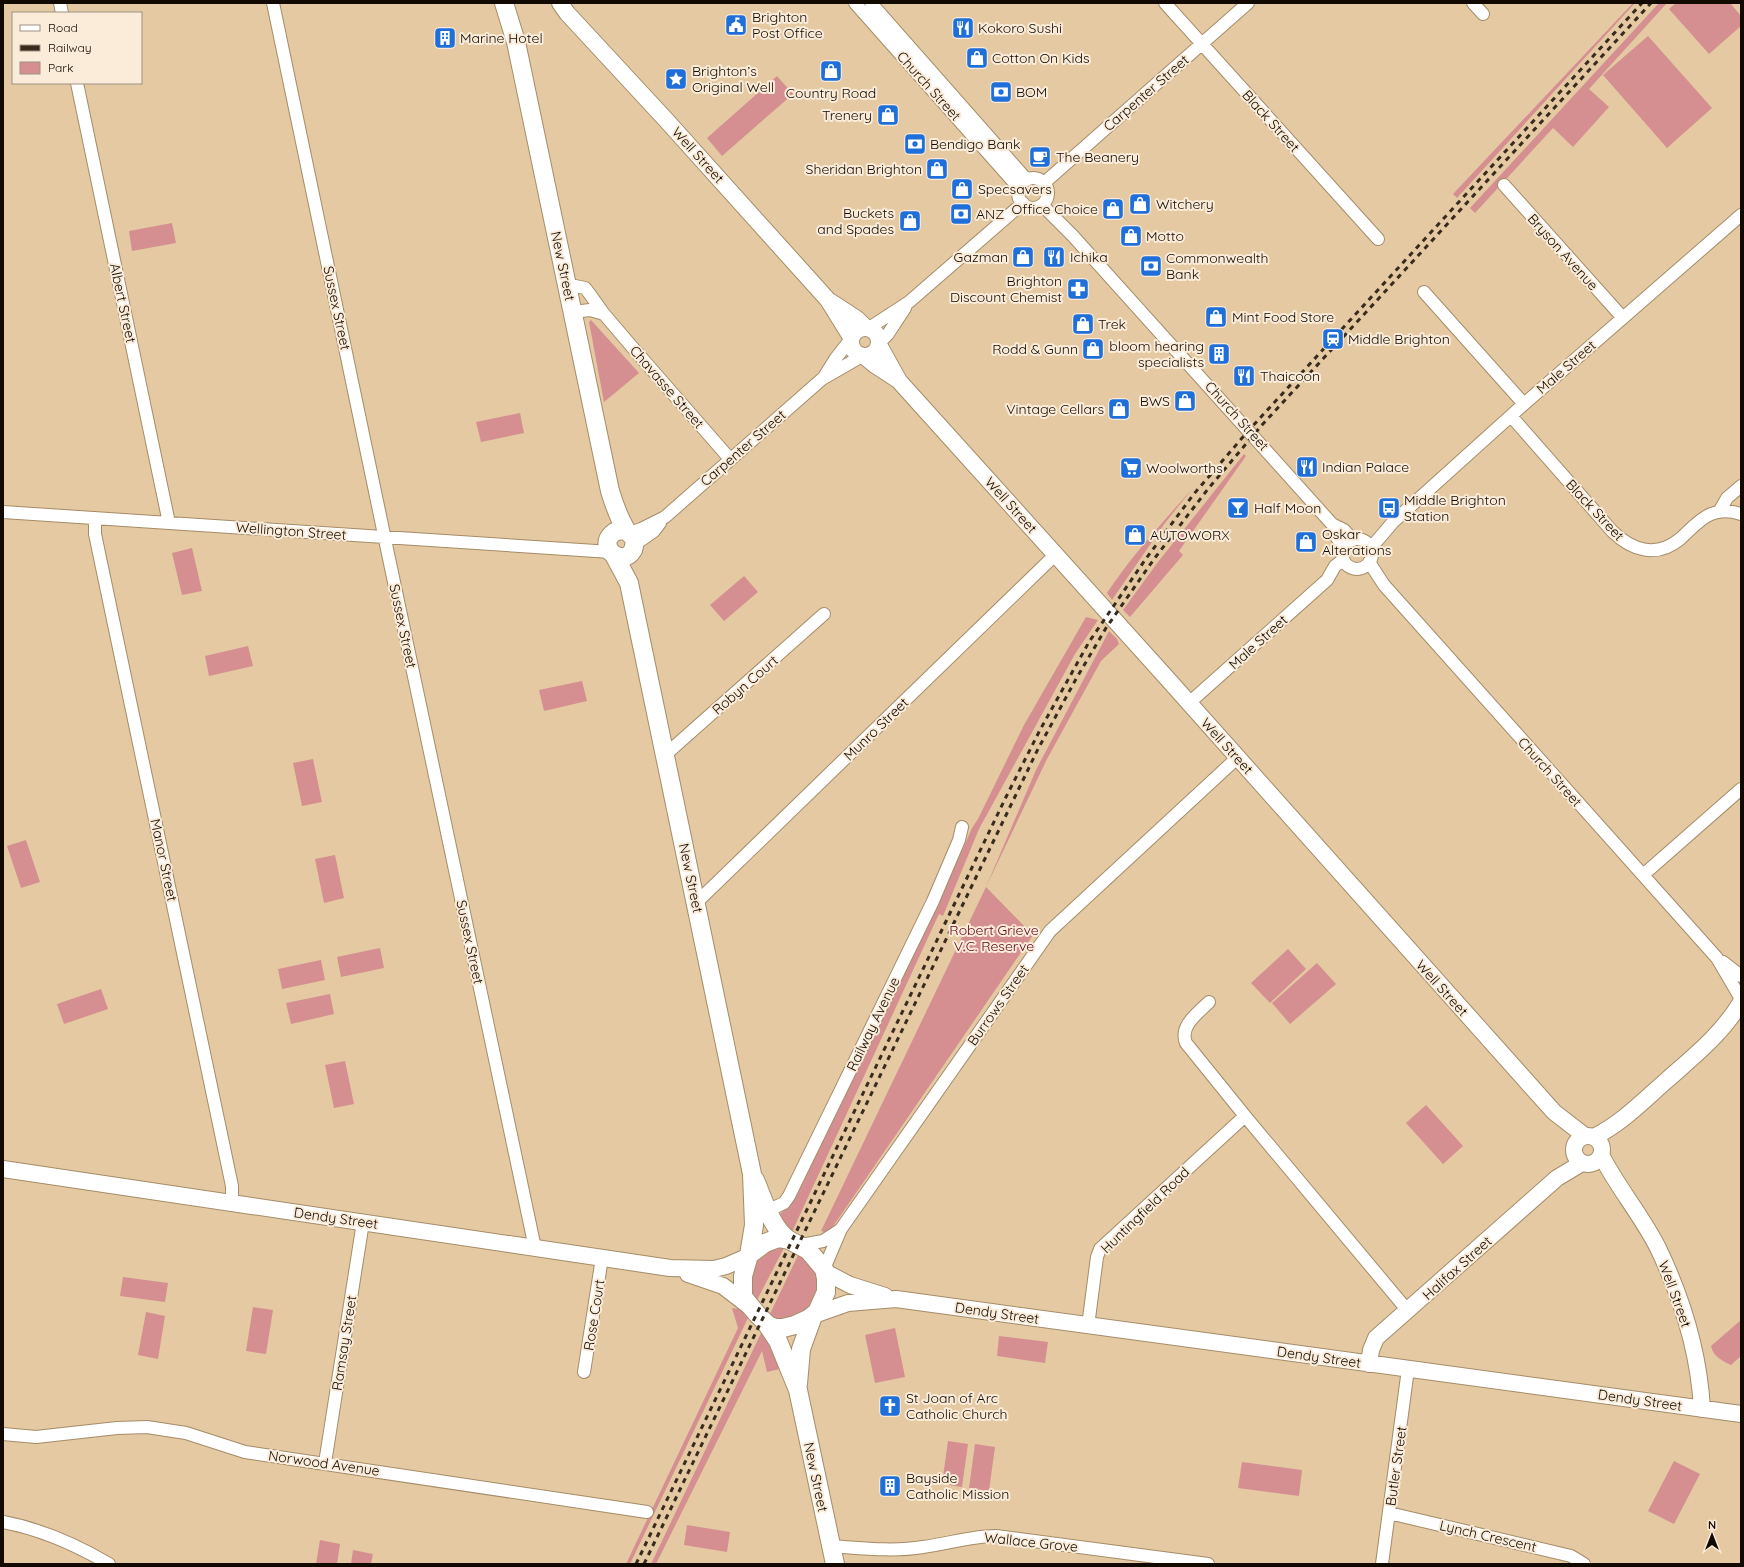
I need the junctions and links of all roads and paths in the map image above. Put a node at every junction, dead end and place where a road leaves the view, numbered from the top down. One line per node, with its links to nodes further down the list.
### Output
1 (273, 3): 44 (street, Sussex Street)
2 (504, 3): 12 (main road, New Street)
3 (517, 3): 12 (main road, New Street)
4 (550, 3): 10 (street, Well Street)
5 (855, 3): 15 (street, Church Street)
6 (871, 3): 15 (street, Church Street)
7 (1165, 3): 13 (street, Black Street)
8 (1248, 3): 13 (street, Carpenter Street)
9 (1473, 3): 11 (street)
10 (564, 8): 24 (street, Well Street)
11 (1483, 14)
12 (516, 42): 22 (main road, New Street)
13 (1202, 44): 16 (street, Carpenter Street); 21 (street, Black Street)
14 (77, 84): 43 (street, Albert Street)
15 (1023, 184): 16 (street); 18 (street)
16 (1044, 184): 19 (street)
17 (1504, 185): 28 (street, Bryson Avenue)
18 (1022, 203): 19 (street); 25 (street)
19 (1042, 205): 46 (street, Church Street)
20 (1741, 215): 28 (street, Male Street)
21 (1378, 239)
22 (567, 286): 26 (main road, New Street); 27 (street, Chavasse Street)
23 (1424, 292): 35 (street)
24 (828, 300): 29 (street, Well Street); 30 (street, Well Street)
25 (910, 302): 29 (street); 31 (street)
26 (573, 312): 27 (street); 45 (main road, New Street)
27 (604, 314): 37 (street, Chavasse Street)
28 (1623, 318): 35 (street, Male Street)
29 (867, 328): 30 (street); 31 (street)
30 (851, 338): 32 (street); 33 (street, Carpenter Street)
31 (879, 344): 32 (street); 34 (street, Well Street)
32 (863, 356): 33 (street, Carpenter Street); 34 (street, Well Street)
33 (822, 379): 37 (street, Carpenter Street)
34 (899, 381): 47 (street, Well Street)
35 (1524, 404): 36 (street, Male Street)
36 (1511, 416): 40 (street, Black Street); 46 (street, Male Street)
37 (730, 459): 45 (street, Carpenter Street)
38 (1741, 486): 40 (street)
39 (3, 512): 42 (street, Wellington Street)
40 (1719, 512): 41 (street, Black Street)
41 (1741, 514)
42 (95, 518): 43 (street, Wellington Street); 66 (street, Manor Street)
43 (169, 523): 44 (street, Wellington Street)
44 (384, 537): 45 (street, Wellington Street); 71 (street, Sussex Street)
45 (620, 543): 51 (main road, New Street)
46 (1357, 544): 48 (street); 48 (street)
47 (1055, 555): 50 (street, Well Street); 56 (street, Munro Street)
48 (1356, 564): 50 (street, Male Street); 55 (street, Church Street)
49 (824, 614): 51 (street, Robyn Court)
50 (1189, 704): 52 (street, Well Street)
51 (665, 755): 56 (main road, New Street)
52 (1237, 758): 64 (street, Well Street); 69 (street, Burrows Street)
53 (1741, 788): 55 (street)
54 (962, 827): 67 (street, Railway Avenue)
55 (1643, 875): 57 (street, Church Street)
56 (696, 903): 67 (main road, New Street)
57 (1717, 958): 58 (street, Church Street); 59 (street, Church Street)
58 (1741, 976)
59 (1741, 1001): 62 (street, Halifax Street)
60 (1208, 1002): 63 (street)
61 (1741, 1022): 62 (street, Halifax Street)
62 (1714, 1038): 64 (street, Halifax Street)
63 (1245, 1116): 78 (street); 81 (street, Huntingfield Road)
64 (1588, 1149): 78 (street, Halifax Street); 86 (street, Well Street)
65 (3, 1169): 66 (street, Dendy Street)
66 (232, 1203): 68 (street, Dendy Street)
67 (761, 1212): 70 (main road, New Street); 72 (main road, New Street)
68 (363, 1222): 71 (street, Dendy Street); 89 (street, Ramsay Street)
69 (841, 1229): 70 (street, Burrows Street); 75 (street, Burrows Street)
70 (795, 1243): 72 (main road); 75 (main road)
71 (535, 1248): 73 (street, Dendy Street)
72 (749, 1256): 74 (street, Dendy Street); 77 (main road)
73 (602, 1258): 74 (street, Dendy Street); 84 (street, Rose Court)
74 (670, 1268): 77 (street, Dendy Street)
75 (824, 1271): 76 (street, Dendy Street); 79 (main road)
76 (896, 1300): 79 (street, Dendy Street); 81 (street, Dendy Street)
77 (750, 1306): 80 (main road)
78 (1408, 1311): 82 (street, Halifax Street)
79 (814, 1315): 80 (main road); 85 (main road, New Street)
80 (766, 1323): 85 (main road, New Street)
81 (1088, 1326): 82 (street, Dendy Street)
82 (1368, 1364): 83 (street, Dendy Street)
83 (1408, 1369): 86 (street, Dendy Street); 91 (street, Butler Street)
84 (584, 1372)
85 (798, 1390): 93 (main road, New Street)
86 (1702, 1408): 87 (street, Dendy Street)
87 (1741, 1414)
88 (3, 1434): 89 (street, Norwood Avenue)
89 (325, 1463): 90 (street, Norwood Avenue)
90 (647, 1512)
91 (1389, 1513): 97 (street, Butler Street); 98 (street, Lynch Crescent)
92 (3, 1522): 94 (street)
93 (831, 1546): 95 (main road, New Street); 96 (street, Wallace Grove)
94 (109, 1564)
95 (834, 1564)
96 (1208, 1564)
97 (1382, 1564)
98 (1584, 1564)

